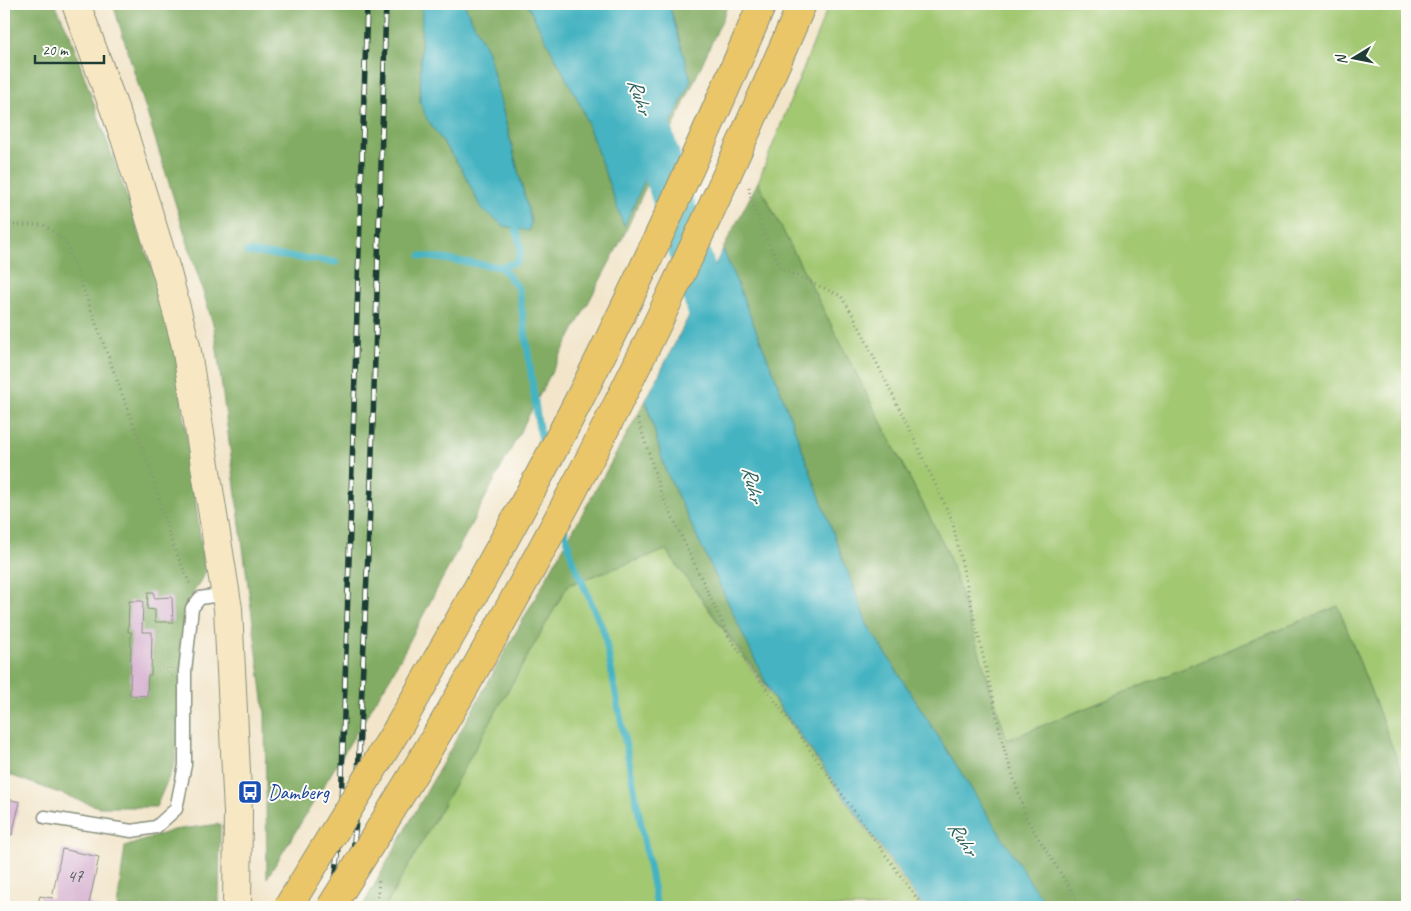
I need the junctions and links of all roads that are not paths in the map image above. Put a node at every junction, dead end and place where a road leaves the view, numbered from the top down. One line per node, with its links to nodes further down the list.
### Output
1 (76, 4): 4 (main road)
2 (762, 4): 7 (highway, bridge)
3 (802, 4): 8 (highway, bridge)
4 (226, 594): 5 (lane); 6 (main road)
5 (45, 817)
6 (237, 907)
7 (288, 907)
8 (331, 907)

